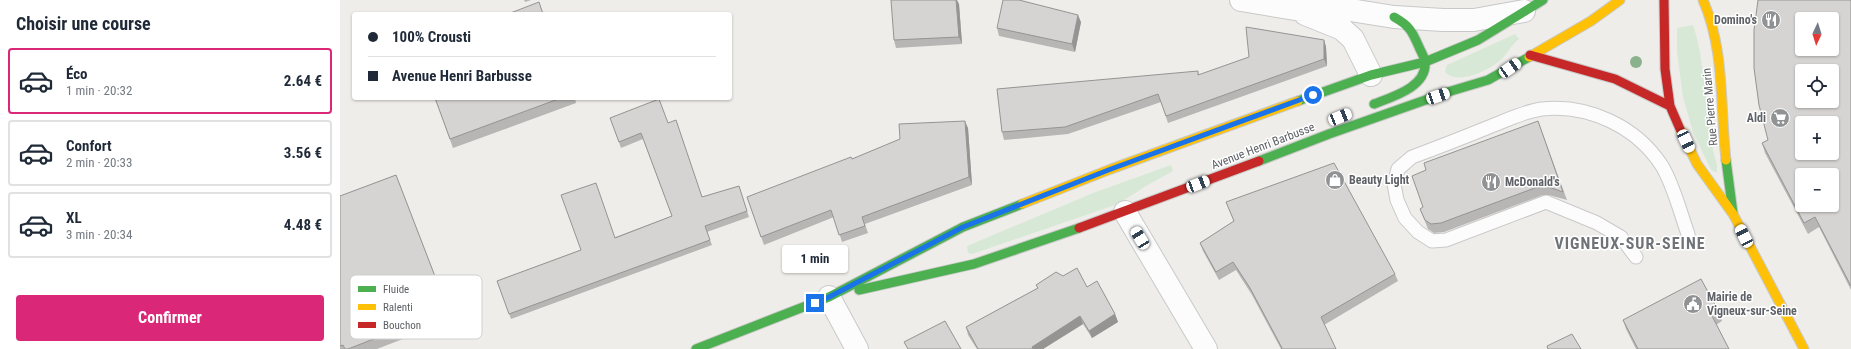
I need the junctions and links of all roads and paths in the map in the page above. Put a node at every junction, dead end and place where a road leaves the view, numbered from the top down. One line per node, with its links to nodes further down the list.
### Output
1 (1241, 0): 6 (street)
2 (1543, 0): 7 (main road, Avenue Henri Barbusse)
3 (1620, 0): 10 (main road, Avenue Henri Barbusse)
4 (1664, 0): 16 (main road, Rue Pierre Marin)
5 (1703, 0): 20 (main road, Rue Pierre Marin)
6 (1295, 9): 8 (street); 12 (street)
7 (1524, 11): 8 (street); 11 (main road, Avenue Henri Barbusse)
8 (1394, 17): 11 (main road)
9 (1540, 40): 10 (main road)
10 (1530, 55): 15 (main road, Avenue Henri Barbusse); 16 (main road)
11 (1425, 62): 12 (main road, Avenue Henri Barbusse); 14 (main road)
12 (1376, 80): 23 (main road, Avenue Henri Barbusse)
13 (1394, 87): 14 (main road)
14 (1409, 88): 15 (main road); 17 (main road)
15 (1451, 91): 19 (main road, Avenue Henri Barbusse)
16 (1670, 106): 20 (main road, Rue Pierre Marin)
17 (1362, 108)
18 (1162, 187): 19 (main road)
19 (1125, 212): 23 (main road, Avenue Henri Barbusse); 26 (street)
20 (1733, 214): 27 (main road, Rue Pierre Marin)
21 (1688, 234): 22 (lane)
22 (1636, 257)
23 (829, 297): 24 (main road, Avenue Henri Barbusse); 25 (street)
24 (696, 349)
25 (858, 349)
26 (1206, 349)
27 (1804, 349)

